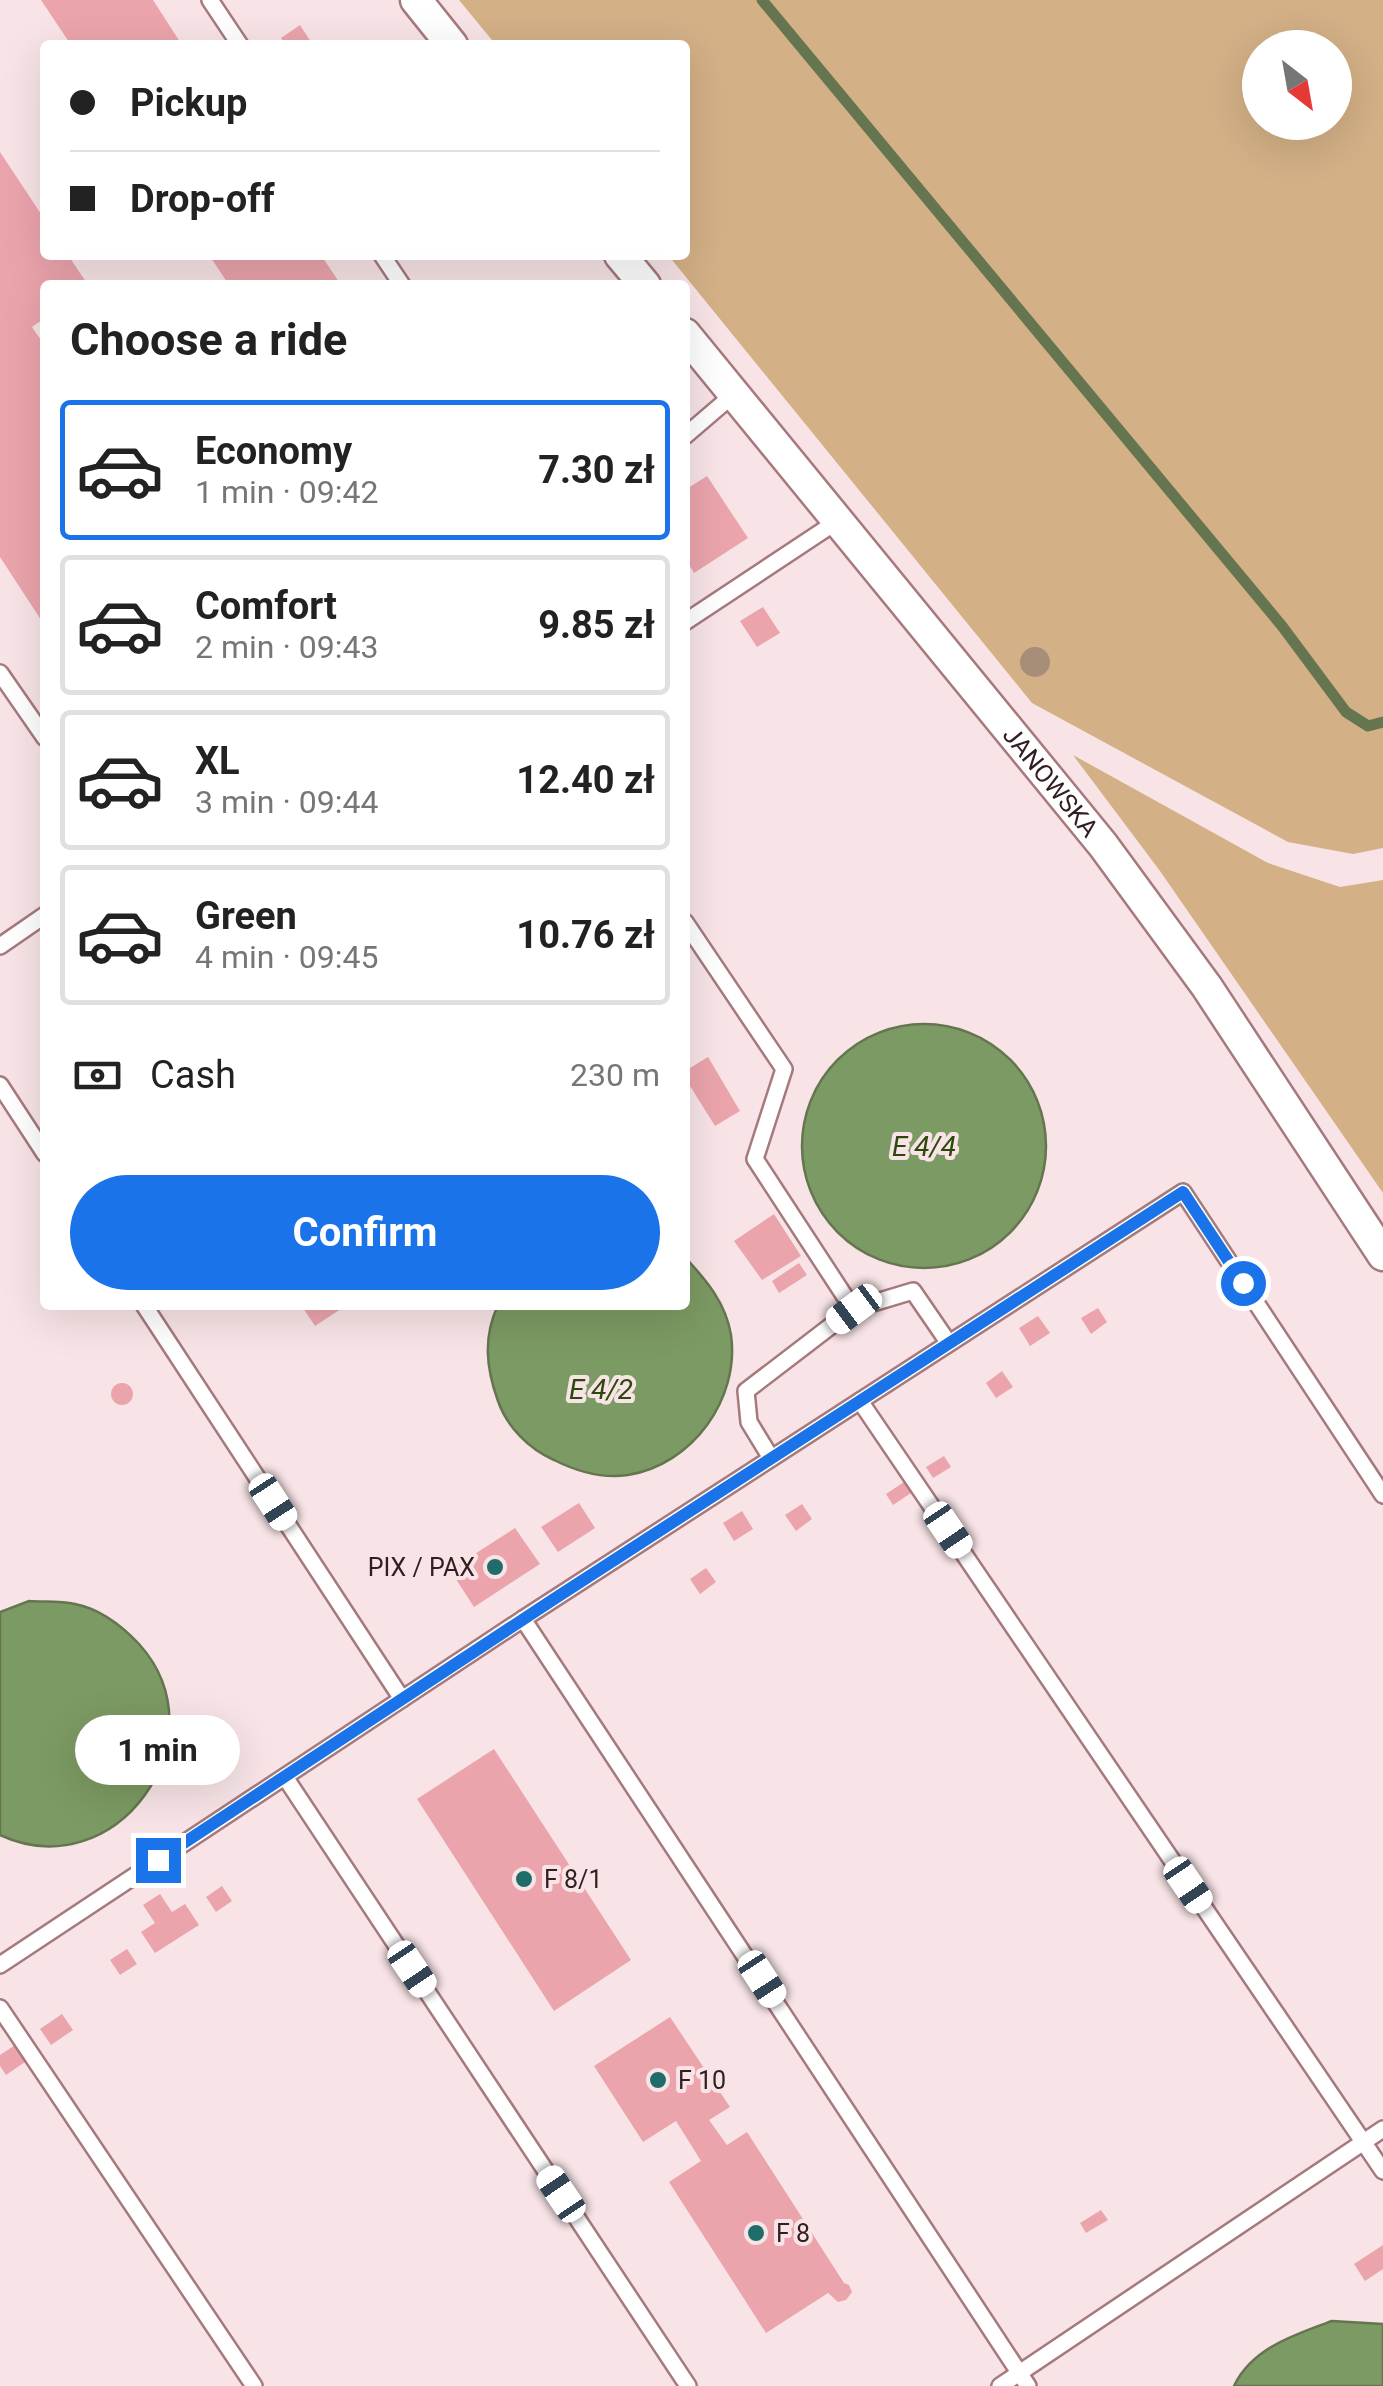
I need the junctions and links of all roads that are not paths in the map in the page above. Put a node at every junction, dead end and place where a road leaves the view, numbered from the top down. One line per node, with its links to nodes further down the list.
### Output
1 (210, 0): 3 (lane)
2 (416, 0): 4 (street)
3 (237, 40)
4 (448, 40)
5 (624, 260): 6 (street)
6 (641, 280)
7 (690, 340): 8 (street, JANOWSKA)
8 (734, 394): 9 (lane); 10 (street, JANOWSKA)
9 (690, 432)
10 (836, 522): 11 (lane); 19 (street, JANOWSKA)
11 (690, 619)
12 (0, 673): 13 (lane)
13 (40, 731)
14 (40, 919): 16 (lane)
15 (690, 929): 20 (lane)
16 (0, 946)
17 (0, 1085): 18 (lane)
18 (40, 1146)
19 (1383, 1255)
20 (854, 1309): 22 (lane); 24 (lane)
21 (147, 1310): 27 (lane)
22 (948, 1342): 23 (lane); 25 (lane)
23 (860, 1401): 24 (lane); 32 (lane)
24 (771, 1458): 26 (lane)
25 (1383, 1495)
26 (523, 1619): 27 (lane); 34 (lane)
27 (402, 1699): 28 (lane)
28 (285, 1777): 29 (lane); 36 (lane)
29 (0, 1965)
30 (0, 2008): 35 (lane)
31 (1383, 2129): 32 (lane)
32 (1363, 2143): 33 (lane); 34 (lane)
33 (1383, 2171)
34 (1024, 2379): 37 (lane)
35 (254, 2386)
36 (688, 2386)
37 (1000, 2386)

